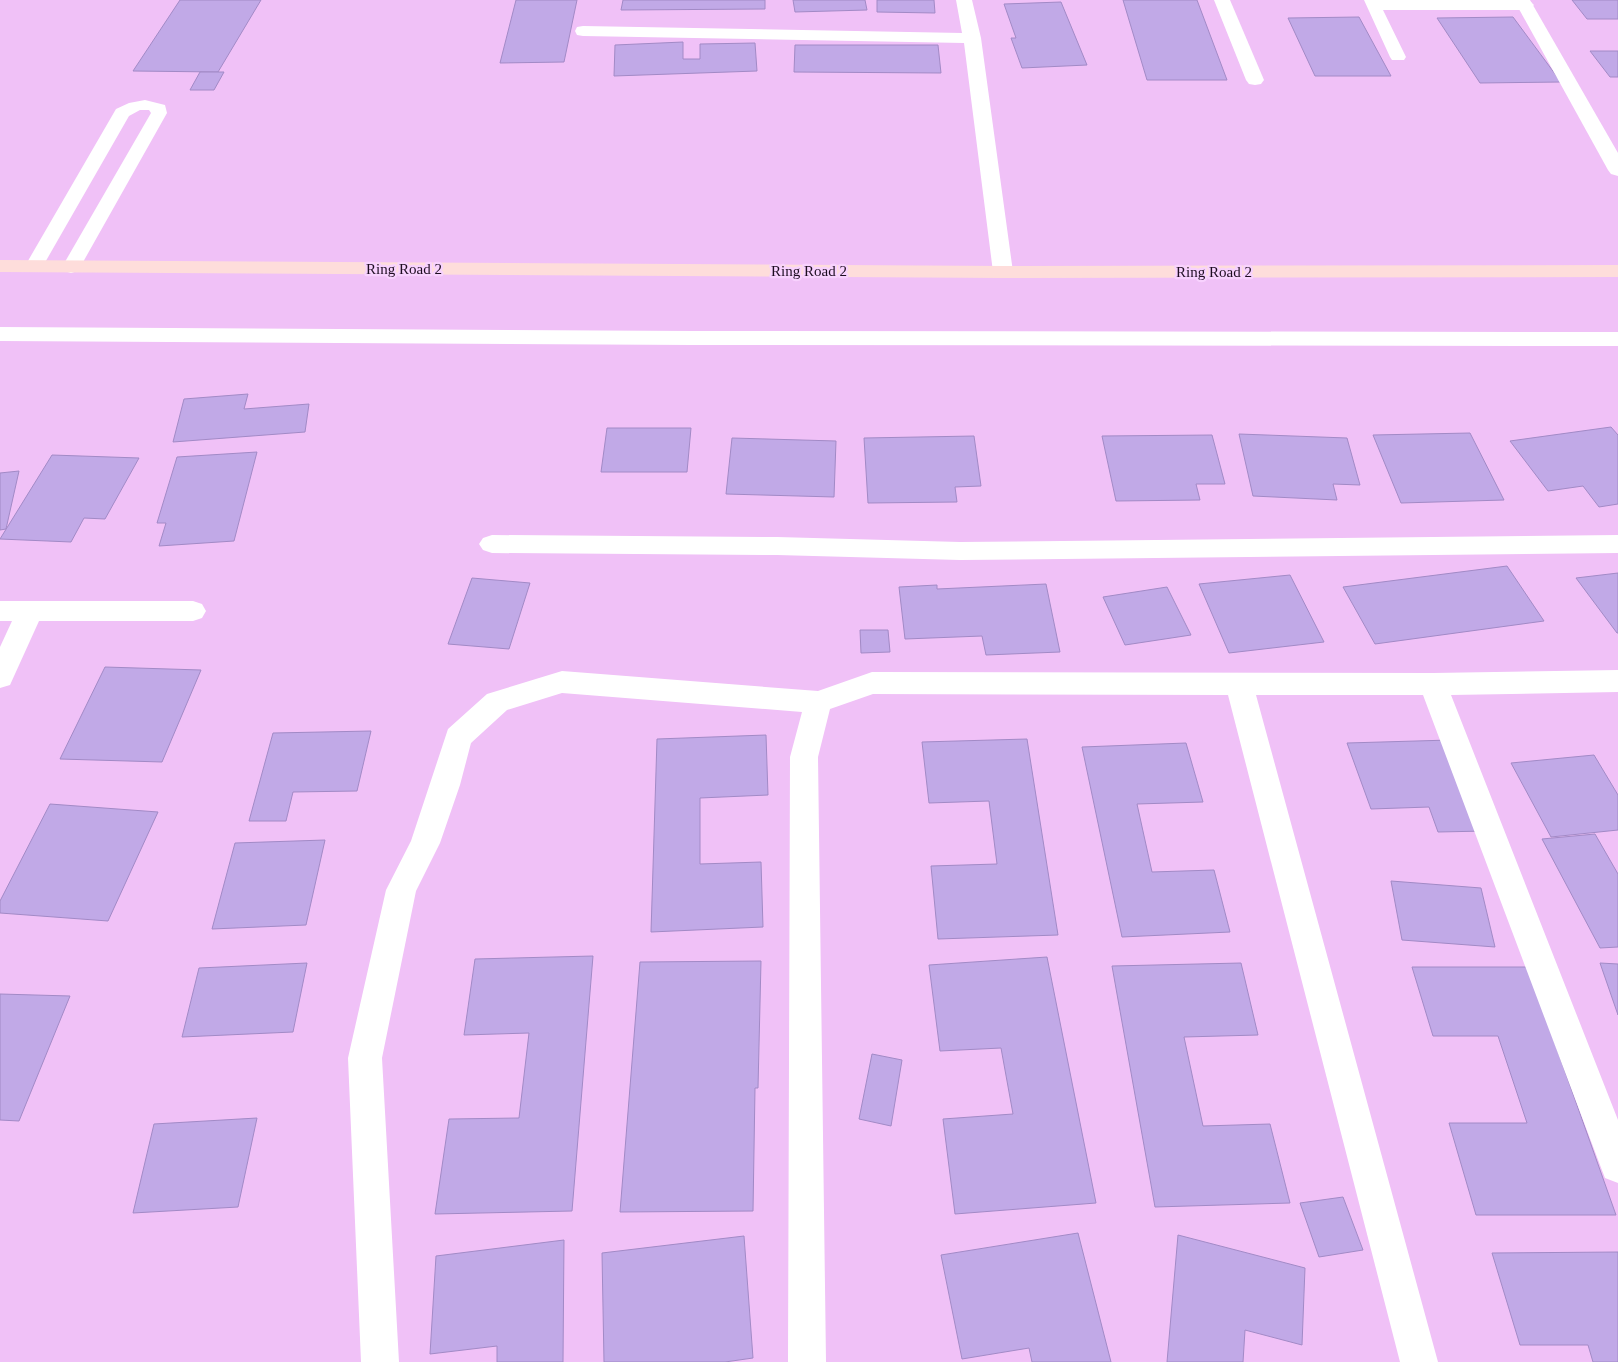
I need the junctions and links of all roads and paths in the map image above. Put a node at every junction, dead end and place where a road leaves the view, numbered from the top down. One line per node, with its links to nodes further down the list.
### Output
1 (964, 0): 6 (street)
2 (1222, 0): 8 (street)
3 (1372, 3): 4 (lane); 7 (lane)
4 (1524, 3): 9 (street)
5 (583, 31): 6 (street)
6 (972, 38): 14 (street)
7 (1398, 56)
8 (1255, 80)
9 (1618, 170)
10 (0, 266): 11 (main road, Ring Road 2)
11 (34, 266): 12 (main road, Ring Road 2); 12 (lane)
12 (72, 267): 14 (main road, Ring Road 2)
13 (1618, 271): 14 (main road, Ring Road 2)
14 (1003, 272)
15 (0, 334): 16 (street)
16 (1618, 339)
17 (492, 544): 18 (street)
18 (1618, 544)
19 (0, 611): 20 (street)
20 (30, 611): 21 (street); 22 (street)
21 (193, 611)
22 (0, 677)
23 (1618, 681): 25 (street)
24 (1239, 684): 25 (street); 26 (street); 30 (street)
25 (1433, 684): 27 (street)
26 (818, 702): 28 (street); 29 (street)
27 (1618, 1165)
28 (380, 1362)
29 (806, 1362)
30 (1419, 1362)

